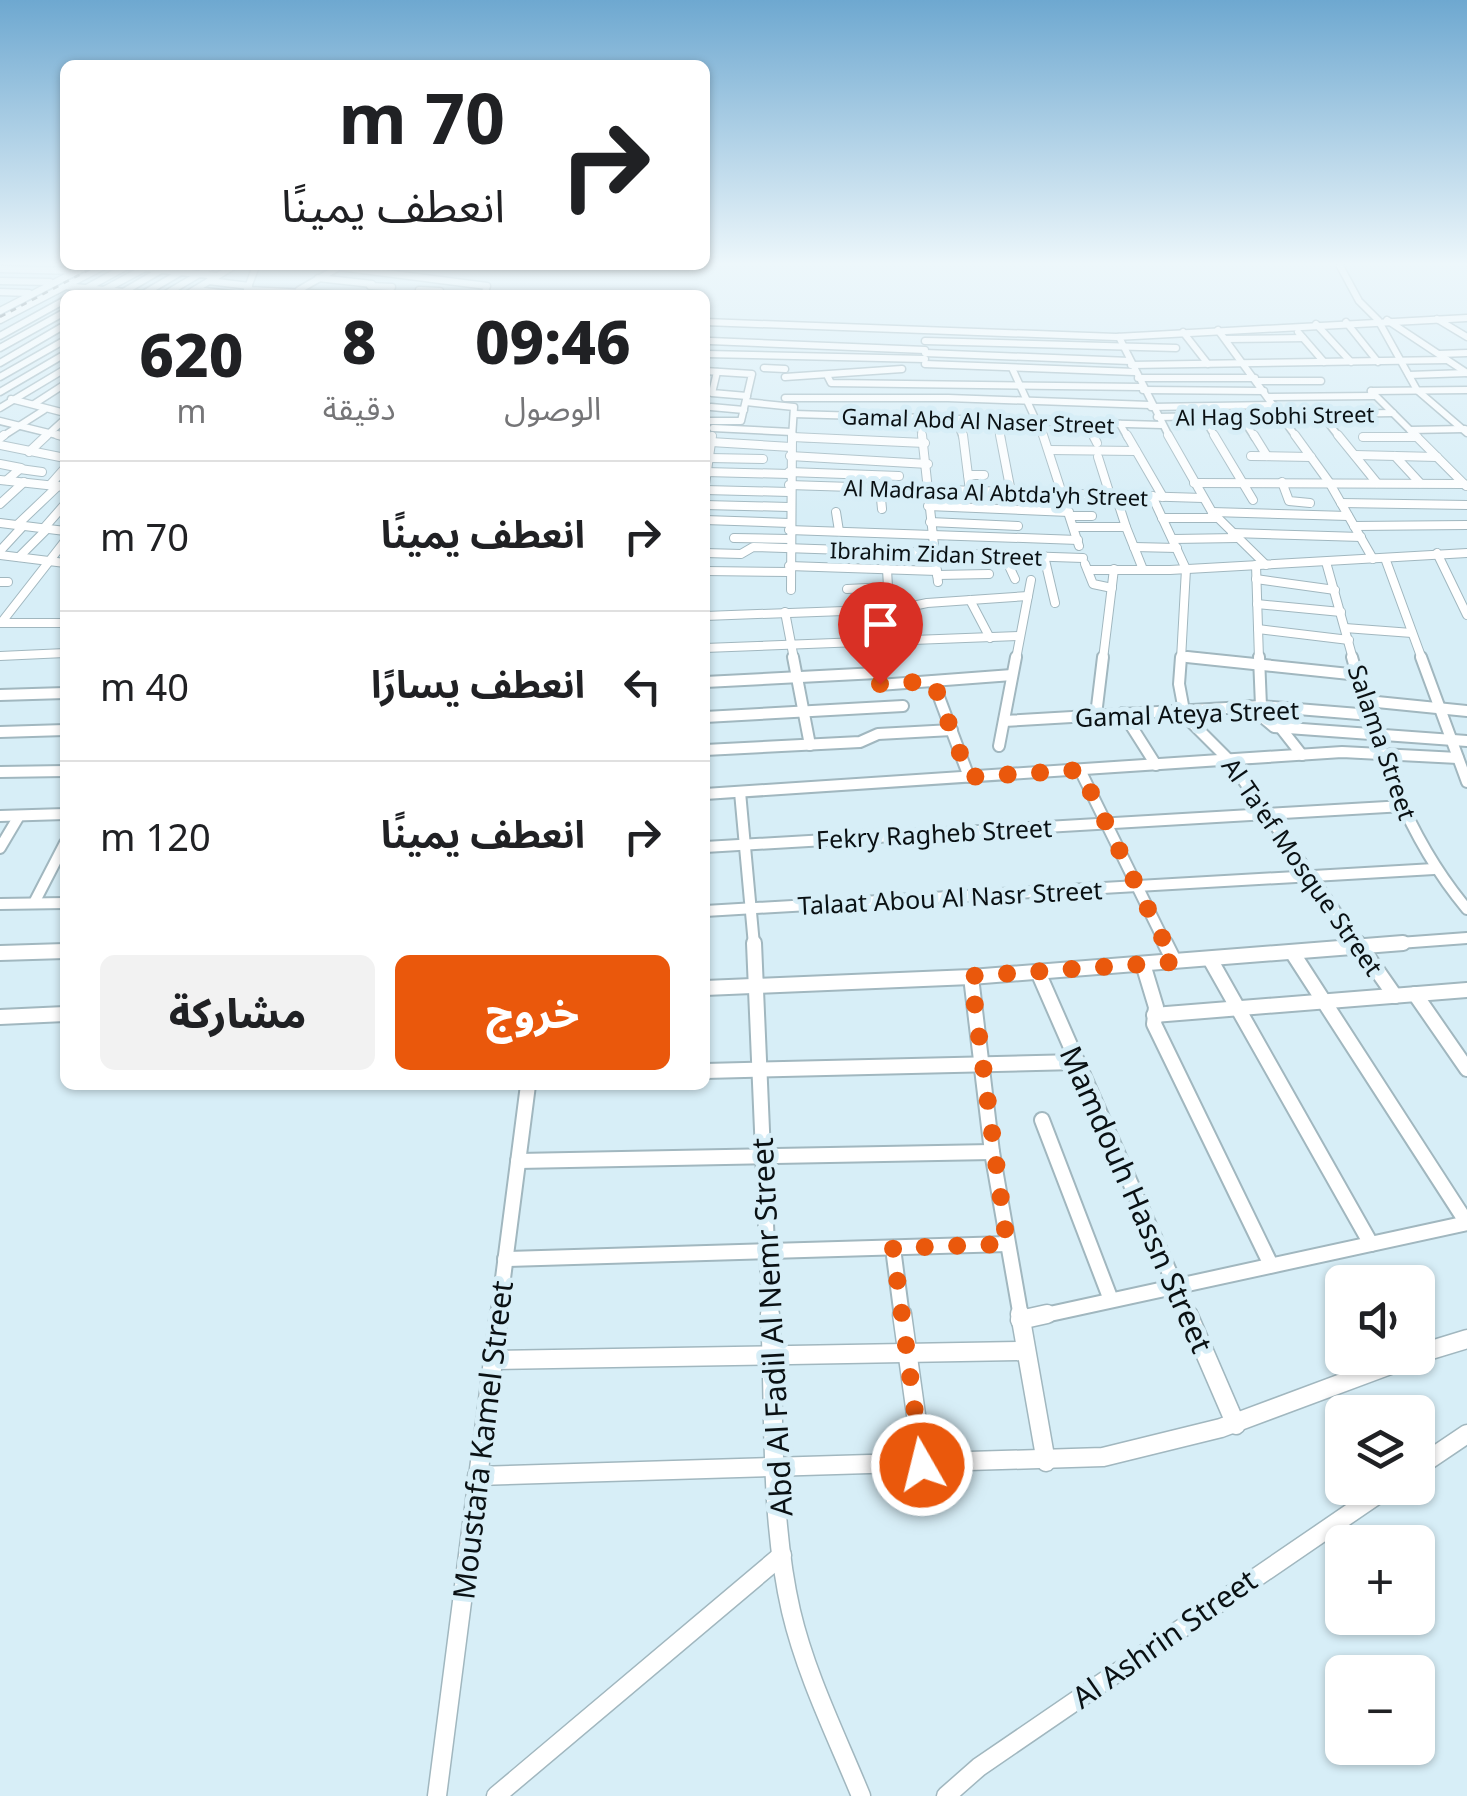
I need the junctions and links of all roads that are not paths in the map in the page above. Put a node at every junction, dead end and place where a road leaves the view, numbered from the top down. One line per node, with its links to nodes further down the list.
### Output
1 (1125, 349): 41 (street)
2 (23, 350): 22 (street)
3 (47, 350): 26 (street)
4 (756, 350): 18 (street)
5 (872, 350): 15 (street)
6 (925, 350): 15 (street)
7 (1084, 350): 15 (street)
8 (1197, 350): 27 (street)
9 (1234, 350): 28 (street)
10 (1313, 350): 23 (street)
11 (1340, 350): 24 (street)
12 (1368, 350): 25 (street)
13 (1395, 350): 21 (street)
14 (1430, 350): 20 (street)
15 (925, 353): 18 (street); 31 (street); 33 (street); 41 (street)
16 (1467, 353): 20 (street)
17 (710, 355): 18 (street)
18 (755, 356)
19 (60, 357): 29 (street)
20 (1435, 357): 21 (street); 39 (street); 40 (street)
21 (1401, 360): 25 (street); 42 (street)
22 (1, 362): 26 (street)
23 (1324, 362): 24 (street); 28 (street)
24 (1352, 362): 25 (street)
25 (1378, 362)
26 (22, 364): 29 (street); 43 (street)
27 (1208, 364): 28 (street); 41 (street)
28 (1246, 364): 45 (street)
29 (42, 367): 32 (street); 55 (street)
30 (764, 368): 34 (street)
31 (1012, 368): 35 (street); 48 (street)
32 (60, 369)
33 (902, 369): 44 (street); 47 (street)
34 (785, 370): 44 (street); 58 (street)
35 (1090, 370): 41 (street); 49 (street)
36 (60, 371): 57 (street)
37 (710, 371): 38 (street)
38 (717, 372): 60 (street); 60 (street)
39 (1467, 373): 40 (street)
40 (1449, 374): 42 (street)
41 (1136, 375): 45 (street); 49 (street); 53 (street); 62 (street)
42 (1409, 375): 51 (street)
43 (0, 377)
44 (828, 377): 47 (street)
45 (1257, 380): 46 (street); 53 (street)
46 (1321, 381)
47 (902, 382): 48 (street); 56 (street)
48 (1017, 384): 49 (street); 59 (street)
49 (1096, 386)
50 (60, 387): 61 (street)
51 (1418, 390): 52 (street); 54 (street); 87 (street)
52 (1467, 390)
53 (1266, 393): 54 (street); 63 (street)
54 (1372, 394): 67 (street)
55 (0, 395): 57 (street)
56 (903, 397): 58 (street); 59 (street); 75 (street)
57 (14, 400): 61 (street); 64 (street)
58 (785, 401): 60 (street); 68 (street)
59 (1024, 401): 62 (street); 82 (street)
60 (746, 403): 65 (street); 90 (street)
61 (34, 404): 66 (street)
62 (1151, 406): 63 (street); 79 (street)
63 (1274, 406): 72 (street)
64 (0, 408)
65 (711, 408)
66 (44, 410): 69 (street); 85 (street)
67 (1393, 413): 70 (street, Al Hag Sobhi Street); 86 (street)
68 (794, 414): 74 (street, Gamal Abd Al Naser Street); 99 (street)
69 (60, 415)
70 (1322, 415): 72 (street, Al Hag Sobhi Street); 104 (street)
71 (1241, 416): 72 (street, Al Hag Sobhi Street); 73 (street, Al Hag Sobhi Street); 107 (street)
72 (1282, 416): 108 (street)
73 (1203, 417): 79 (street, Al Hag Sobhi Street); 126 (street)
74 (884, 418): 75 (street, Gamal Abd Al Naser Street); 97 (street)
75 (906, 420): 76 (street, Gamal Abd Al Naser Street)
76 (920, 420): 78 (street, Gamal Abd Al Naser Street); 100 (street)
77 (0, 421): 85 (street)
78 (957, 421): 81 (street, Gamal Abd Al Naser Street); 119 (street)
79 (1160, 421): 84 (street, Gamal Abd Al Naser Street); 125 (street)
80 (60, 422): 88 (street)
81 (996, 422): 82 (street, Gamal Abd Al Naser Street); 137 (street)
82 (1035, 422): 83 (street, Gamal Abd Al Naser Street); 101 (street)
83 (1088, 423): 84 (street, Gamal Abd Al Naser Street); 98 (street)
84 (1120, 424): 102 (street)
85 (20, 425): 88 (street); 96 (street)
86 (1410, 430): 87 (street); 92 (street)
87 (1465, 430)
88 (49, 434): 89 (street); 103 (street)
89 (60, 436)
90 (710, 437)
91 (1363, 437): 92 (street)
92 (1417, 437): 111 (street)
93 (710, 438): 99 (street)
94 (710, 438): 99 (street)
95 (710, 438): 112 (street)
96 (0, 441): 103 (street)
97 (882, 441): 99 (street); 100 (street)
98 (1097, 442)
99 (791, 443): 114 (street); 118 (street)
100 (925, 443): 114 (street)
101 (1049, 450): 102 (street); 138 (street)
102 (1136, 451): 141 (street)
103 (29, 452): 110 (street)
104 (1354, 455): 109 (street); 129 (street)
105 (1098, 456): 139 (street)
106 (1251, 456): 107 (street)
107 (1268, 456): 108 (street)
108 (1311, 456): 128 (street)
109 (1396, 456): 111 (street); 130 (street)
110 (60, 457)
111 (1437, 457): 123 (street)
112 (763, 459)
113 (0, 464): 115 (street)
114 (928, 464): 135 (street)
115 (20, 470): 116 (street); 122 (street)
116 (42, 472)
117 (710, 472): 118 (street)
118 (789, 473): 121 (street); 133 (street)
119 (968, 474): 120 (street); 136 (street)
120 (984, 475)
121 (899, 476)
122 (3, 480): 124 (street)
123 (1464, 481): 130 (street)
124 (24, 482): 131 (street); 146 (street)
125 (1194, 482): 126 (street); 142 (street)
126 (1245, 482): 127 (street); 143 (street)
127 (1282, 482): 128 (street); 144 (street)
128 (1328, 482): 129 (street); 145 (street)
129 (1376, 482): 130 (street)
130 (1420, 483)
131 (58, 486): 162 (street)
132 (710, 487): 133 (street, Al Madrasa Al Abtda'yh Street)
133 (789, 488): 134 (street, Al Madrasa Al Abtda'yh Street); 150 (street)
134 (880, 488): 135 (street, Al Madrasa Al Abtda'yh Street); 151 (street)
135 (928, 490): 136 (street, Al Madrasa Al Abtda'yh Street); 149 (street)
136 (970, 491): 137 (street, Al Madrasa Al Abtda'yh Street)
137 (1011, 492): 138 (street, Al Madrasa Al Abtda'yh Street)
138 (1064, 494): 139 (street, Al Madrasa Al Abtda'yh Street); 154 (street)
139 (1113, 496): 140 (street, Al Madrasa Al Abtda'yh Street); 166 (street)
140 (1152, 496): 141 (street, Al Madrasa Al Abtda'yh Street); 158 (street)
141 (1163, 497): 142 (street, Al Madrasa Al Abtda'yh Street)
142 (1203, 498): 155 (street)
143 (1253, 500)
144 (1310, 503)
145 (1341, 503): 148 (street); 157 (street)
146 (0, 504)
147 (710, 505): 150 (street)
148 (1467, 505)
149 (928, 506): 154 (street); 160 (street)
150 (789, 507): 170 (street)
151 (882, 509)
152 (60, 510): 167 (street)
153 (836, 512): 169 (street)
154 (1070, 514): 156 (street); 165 (street)
155 (1214, 515): 157 (street); 158 (street); 172 (street)
156 (1092, 516)
157 (1348, 516): 164 (street)
158 (1162, 518): 177 (street)
159 (710, 521): 170 (street)
160 (930, 522): 171 (street); 175 (street)
161 (0, 523): 162 (street)
162 (20, 525): 167 (street); 181 (street)
163 (1467, 525): 164 (street)
164 (1354, 526): 173 (street)
165 (1074, 527): 166 (street); 176 (street)
166 (1126, 527): 179 (street)
167 (46, 528): 168 (street); 187 (street)
168 (60, 530)
169 (839, 532): 170 (street); 171 (street)
170 (789, 535): 174 (street); 180 (street, Ibrahim Zidan Street); 182 (street); 196 (street)
171 (932, 535): 175 (street); 180 (street)
172 (1235, 535): 173 (street); 177 (street); 193 (street)
173 (1361, 537): 189 (street)
174 (734, 538)
175 (1021, 538): 176 (street)
176 (1078, 540): 188 (street)
177 (1175, 544): 179 (street); 198 (street)
178 (60, 546): 190 (street)
179 (1134, 547): 194 (street)
180 (934, 552): 185 (street, Ibrahim Zidan Street); 203 (street)
181 (0, 553): 187 (street)
182 (710, 553)
183 (1467, 553): 184 (street)
184 (1437, 554): 189 (street); 221 (street)
185 (1004, 555): 186 (street, Ibrahim Zidan Street); 204 (street)
186 (1044, 556): 188 (street, Ibrahim Zidan Street); 215 (street)
187 (19, 557): 190 (street)
188 (1083, 558): 199 (street)
189 (1379, 558): 192 (street); 225 (street)
190 (47, 560): 191 (street); 213 (street)
191 (60, 562)
192 (1326, 562): 193 (street); 210 (street, Salama Street)
193 (1261, 565): 198 (street); 205 (street)
194 (1142, 567): 198 (street); 200 (street)
195 (842, 568): 196 (street); 197 (street); 208 (street)
196 (789, 569): 201 (street); 209 (street)
197 (887, 569): 203 (street); 208 (street)
198 (1186, 569): 234 (street)
199 (1089, 570): 200 (street); 207 (street)
200 (1114, 570): 207 (street)
201 (710, 571)
202 (989, 574): 203 (street)
203 (938, 576)
204 (1015, 578)
205 (1256, 579): 210 (street); 216 (street)
206 (1031, 580): 211 (street)
207 (1112, 588): 251 (street)
208 (847, 589): 217 (street)
209 (791, 590)
210 (1334, 590): 220 (street, Salama Street)
211 (1028, 596): 214 (street); 228 (street)
212 (0, 598): 213 (street)
213 (18, 599): 223 (street)
214 (970, 600): 217 (street); 229 (street)
215 (1055, 603)
216 (1257, 604): 218 (street); 224 (street)
217 (852, 609): 219 (street)
218 (1294, 609): 220 (street); 226 (street)
219 (785, 612): 222 (street); 230 (street)
220 (1341, 612): 227 (street, Salama Street)
221 (1467, 615)
222 (710, 616)
223 (60, 623)
224 (1258, 629): 226 (street); 235 (street)
225 (1412, 633): 227 (street); 247 (street)
226 (1298, 634): 227 (street)
227 (1347, 634): 237 (street, Salama Street)
228 (1020, 636): 229 (street); 236 (street)
229 (990, 638): 230 (street)
230 (791, 644): 231 (street); 238 (street)
231 (710, 648)
232 (60, 653): 233 (street)
233 (0, 656)
234 (1182, 656): 235 (street); 246 (street)
235 (1260, 665): 237 (street); 245 (street)
236 (1012, 675): 239 (street); 254 (street)
237 (1360, 675): 243 (street, Salama Street)
238 (797, 677): 239 (street); 240 (street); 249 (street)
239 (933, 681): 257 (street)
240 (710, 682)
241 (60, 693): 242 (street)
242 (0, 695)
243 (1367, 701): 247 (street); 252 (street, Salama Street)
244 (903, 706): 249 (street)
245 (1255, 706): 246 (street, Gamal Ateya Street); 252 (street, Gamal Ateya Street); 255 (street)
246 (1182, 708): 250 (street, Gamal Ateya Street); 268 (street, Al Ta'ef Mosque Street)
247 (1440, 708): 248 (street); 260 (street)
248 (1467, 710)
249 (804, 712): 253 (street); 262 (street)
250 (1124, 713): 251 (street, Gamal Ateya Street); 269 (street)
251 (1096, 715): 254 (street, Gamal Ateya Street)
252 (1371, 715): 259 (street, Salama Street)
253 (710, 717)
254 (1004, 721): 263 (street)
255 (1280, 727): 259 (street); 266 (street)
256 (60, 730): 258 (street)
257 (952, 730): 262 (street); 273 (street)
258 (0, 732)
259 (1376, 733): 260 (street); 265 (street, Salama Street)
260 (1452, 740): 261 (street); 267 (street)
261 (1467, 741)
262 (810, 745): 264 (street)
263 (999, 746)
264 (710, 750)
265 (1382, 751): 266 (street); 267 (street); 279 (street, Salama Street)
266 (1302, 754): 268 (street)
267 (1458, 758): 274 (street)
268 (1229, 760): 269 (street); 281 (street, Al Ta'ef Mosque Street)
269 (1156, 764): 270 (street)
270 (1080, 770): 273 (street); 284 (street)
271 (0, 772): 272 (street)
272 (60, 773)
273 (969, 777): 277 (street)
274 (1467, 782)
275 (60, 783): 276 (street)
276 (58, 787)
277 (740, 792): 278 (street); 285 (street, Abd Al Fadil Al Nemr Street)
278 (710, 794)
279 (1404, 806): 281 (street, Fekry Ragheb Street); 289 (street, Salama Street)
280 (60, 814): 283 (street)
281 (1267, 814): 284 (street, Fekry Ragheb Street); 290 (street, Al Ta'ef Mosque Street)
282 (0, 816): 283 (street)
283 (19, 816): 287 (street)
284 (1106, 823): 285 (street, Fekry Ragheb Street); 291 (street)
285 (746, 844): 286 (street, Fekry Ragheb Street); 295 (street, Abd Al Fadil Al Nemr Street)
286 (710, 847)
287 (0, 848)
288 (60, 854): 292 (street)
289 (1434, 869): 290 (street, Talaat Abou Al Nasr Street); 296 (street, Salama Street)
290 (1310, 876): 291 (street, Talaat Abou Al Nasr Street); 299 (street, Al Ta'ef Mosque Street)
291 (1136, 886): 295 (street, Talaat Abou Al Nasr Street); 304 (street)
292 (34, 903): 293 (street); 294 (street)
293 (60, 903)
294 (0, 904)
295 (750, 908): 297 (street, Talaat Abou Al Nasr Street); 308 (street, Abd Al Fadil Al Nemr Street)
296 (1467, 908)
297 (710, 911)
298 (1467, 938): 299 (street)
299 (1360, 946): 302 (street); 312 (street, Al Ta'ef Mosque Street)
300 (60, 951): 301 (street)
301 (0, 952)
302 (1292, 952): 303 (street); 313 (street)
303 (1210, 958): 304 (street); 314 (street)
304 (1174, 962): 305 (street)
305 (1143, 964): 306 (street); 316 (street)
306 (1038, 972): 307 (street); 318 (street, Mamdouh Hassn Street)
307 (971, 976): 308 (street); 319 (street)
308 (755, 987): 309 (street); 321 (street, Abd Al Fadil Al Nemr Street)
309 (710, 988)
310 (1467, 990): 311 (street)
311 (1415, 994): 312 (street); 320 (street)
312 (1394, 996): 313 (street)
313 (1324, 1001): 314 (street); 328 (street)
314 (1238, 1008): 316 (street); 330 (street)
315 (60, 1014): 317 (street)
316 (1154, 1015): 334 (street)
317 (0, 1017)
318 (1078, 1062): 319 (street); 335 (street, Mamdouh Hassn Street)
319 (980, 1064): 321 (street); 325 (street)
320 (1467, 1069)
321 (760, 1070): 322 (street); 326 (street, Abd Al Fadil Al Nemr Street)
322 (710, 1072)
323 (527, 1090): 327 (street, Moustafa Kamel Street)
324 (1042, 1120): 336 (street)
325 (992, 1152): 326 (street); 329 (street)
326 (762, 1156): 327 (street); 332 (street, Abd Al Fadil Al Nemr Street)
327 (518, 1161): 333 (street, Moustafa Kamel Street)
328 (1467, 1224): 330 (street)
329 (1007, 1244): 331 (street); 337 (street)
330 (1372, 1244): 334 (street)
331 (893, 1248): 332 (street); 341 (street)
332 (765, 1252): 333 (street); 342 (street, Abd Al Fadil Al Nemr Street)
333 (505, 1259): 343 (street, Moustafa Kamel Street)
334 (1271, 1266): 335 (street)
335 (1175, 1286): 336 (street); 345 (street, Mamdouh Hassn Street)
336 (1111, 1300): 337 (street)
337 (1020, 1320): 340 (street)
338 (1467, 1338): 339 (street)
339 (1435, 1348)
340 (1025, 1351): 341 (street); 348 (street)
341 (908, 1352): 342 (street); 349 (street)
342 (771, 1353): 343 (street); 350 (street, Abd Al Fadil Al Nemr Street)
343 (492, 1360): 351 (street, Moustafa Kamel Street)
344 (1366, 1375): 345 (street)
345 (1236, 1426): 348 (street)
346 (1467, 1434): 347 (street)
347 (1435, 1456)
348 (1046, 1462): 349 (street)
349 (922, 1465): 350 (street)
350 (778, 1468): 351 (street); 353 (street, Abd Al Fadil Al Nemr Street)
351 (478, 1476): 354 (street, Moustafa Kamel Street)
352 (1362, 1505): 357 (street, Al Ashrin Street)
353 (782, 1555): 355 (street); 356 (street, Abd Al Fadil Al Nemr Street)
354 (436, 1796)
355 (496, 1796)
356 (861, 1796)
357 (946, 1796)

